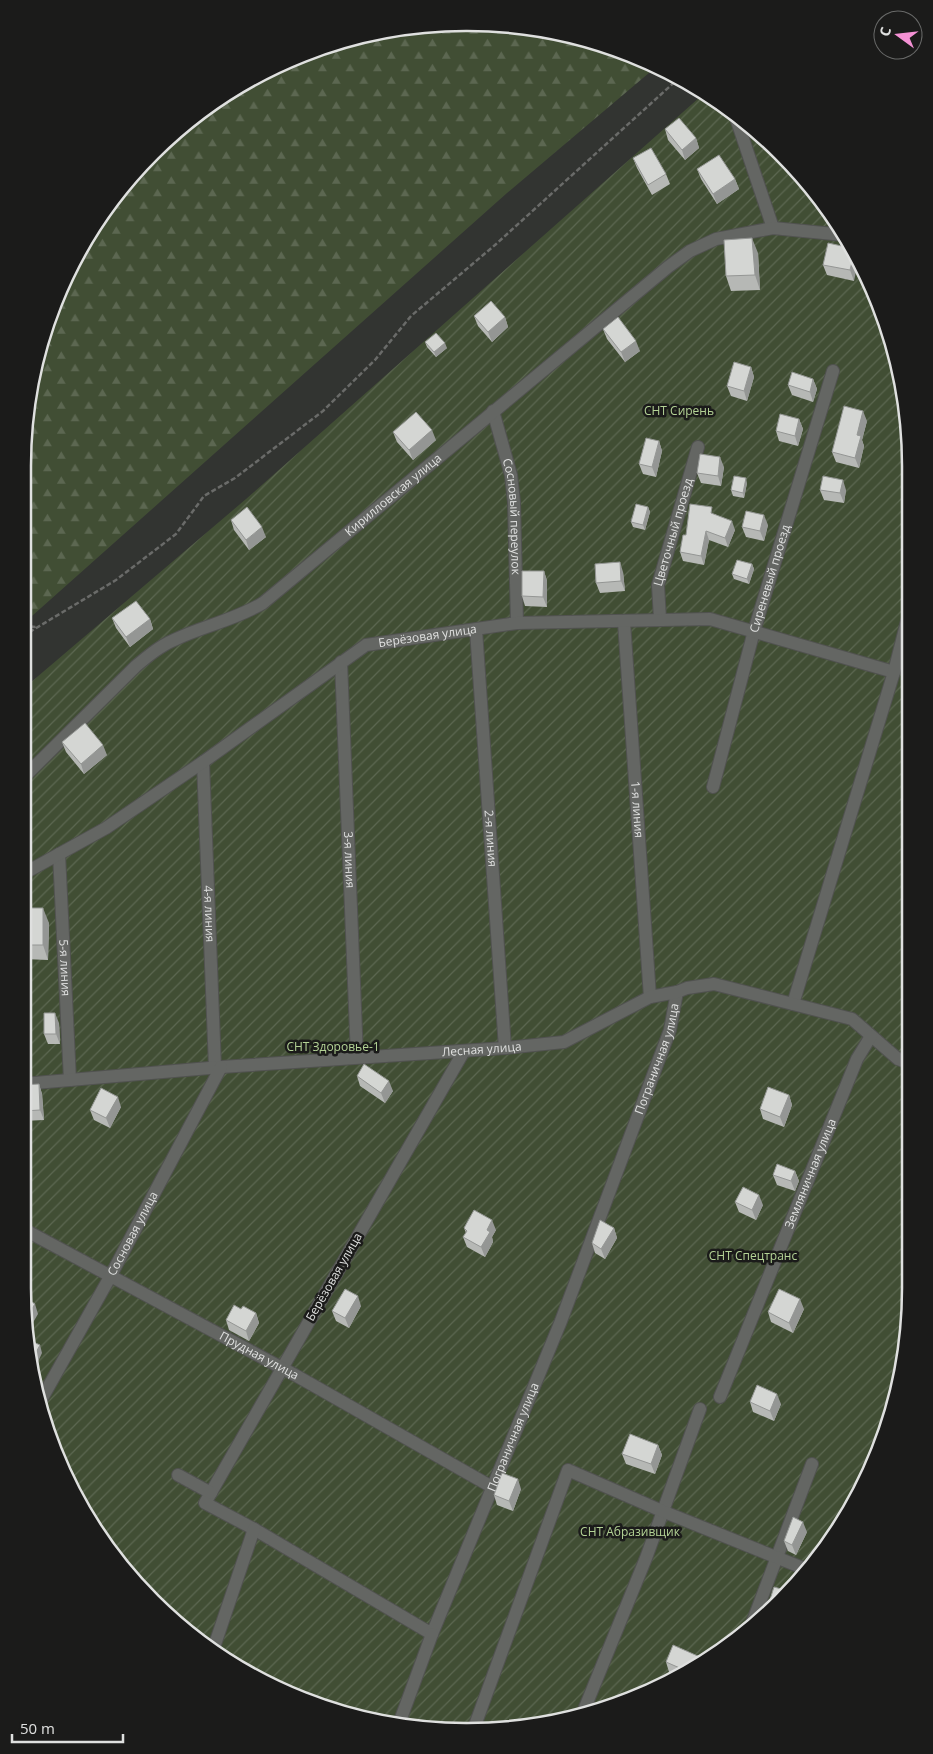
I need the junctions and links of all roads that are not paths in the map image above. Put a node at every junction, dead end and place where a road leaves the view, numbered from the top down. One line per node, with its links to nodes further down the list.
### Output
1 (739, 128): 2 (street)
2 (773, 228): 3 (street, Кирилловская улица); 5 (street, Кирилловская улица)
3 (834, 234)
4 (833, 371): 11 (street, Сиреневый проезд)
5 (493, 411): 9 (street, Сосновый переулок); 16 (street, Кирилловская улица)
6 (698, 447): 7 (street, Цветочный проезд)
7 (660, 619): 8 (street, Берёзовая улица); 11 (street, Берёзовая улица)
8 (624, 622): 9 (street, Берёзовая улица); 21 (street, 1-я линия)
9 (517, 623): 10 (street, Берёзовая улица)
10 (476, 630): 13 (street, Берёзовая улица); 24 (street, 2-я линия)
11 (754, 631): 14 (street, Берёзовая улица); 17 (street, Сиреневый проезд)
12 (902, 641): 14 (street)
13 (341, 662): 15 (street, Берёзовая улица); 26 (street, 3-я линия)
14 (894, 672): 22 (street)
15 (202, 762): 18 (street, Берёзовая улица); 28 (street, 4-я линия)
16 (31, 770)
17 (713, 787)
18 (59, 854): 19 (street, Берёзовая улица); 29 (street, 5-я линия)
19 (31, 870)
20 (677, 992): 21 (street, Лесная улица); 22 (street, Лесная улица); 39 (street, Пограничная улица)
21 (650, 996): 24 (street, Лесная улица)
22 (793, 1004): 23 (street, Лесная улица)
23 (871, 1036): 27 (street, Лесная улица); 35 (street, Земляничная улица)
24 (505, 1048): 25 (street, Лесная улица)
25 (464, 1051): 26 (street, Лесная улица); 33 (street, Берёзовая улица)
26 (358, 1057): 28 (street, Лесная улица)
27 (902, 1060)
28 (218, 1067): 29 (street, Лесная улица); 32 (street, Сосновая улица)
29 (70, 1080): 30 (street, Лесная улица)
30 (31, 1083)
31 (31, 1234): 32 (street, Прудная улица)
32 (110, 1277): 33 (street, Прудная улица); 34 (street, Сосновая улица)
33 (282, 1368): 39 (street, Прудная улица); 40 (street, Берёзовая улица)
34 (45, 1394)
35 (720, 1397)
36 (700, 1410): 41 (street)
37 (812, 1464): 43 (street)
38 (178, 1475): 40 (street)
39 (492, 1486): 46 (street, Пограничная улица)
40 (208, 1498): 42 (street)
41 (662, 1511): 43 (street); 48 (street); 50 (street)
42 (254, 1529): 46 (street); 47 (street)
43 (776, 1557): 44 (street); 45 (street)
44 (800, 1567)
45 (756, 1612)
46 (432, 1634): 49 (street, Пограничная улица)
47 (216, 1642)
48 (586, 1706)
49 (401, 1717)
50 (476, 1723)

